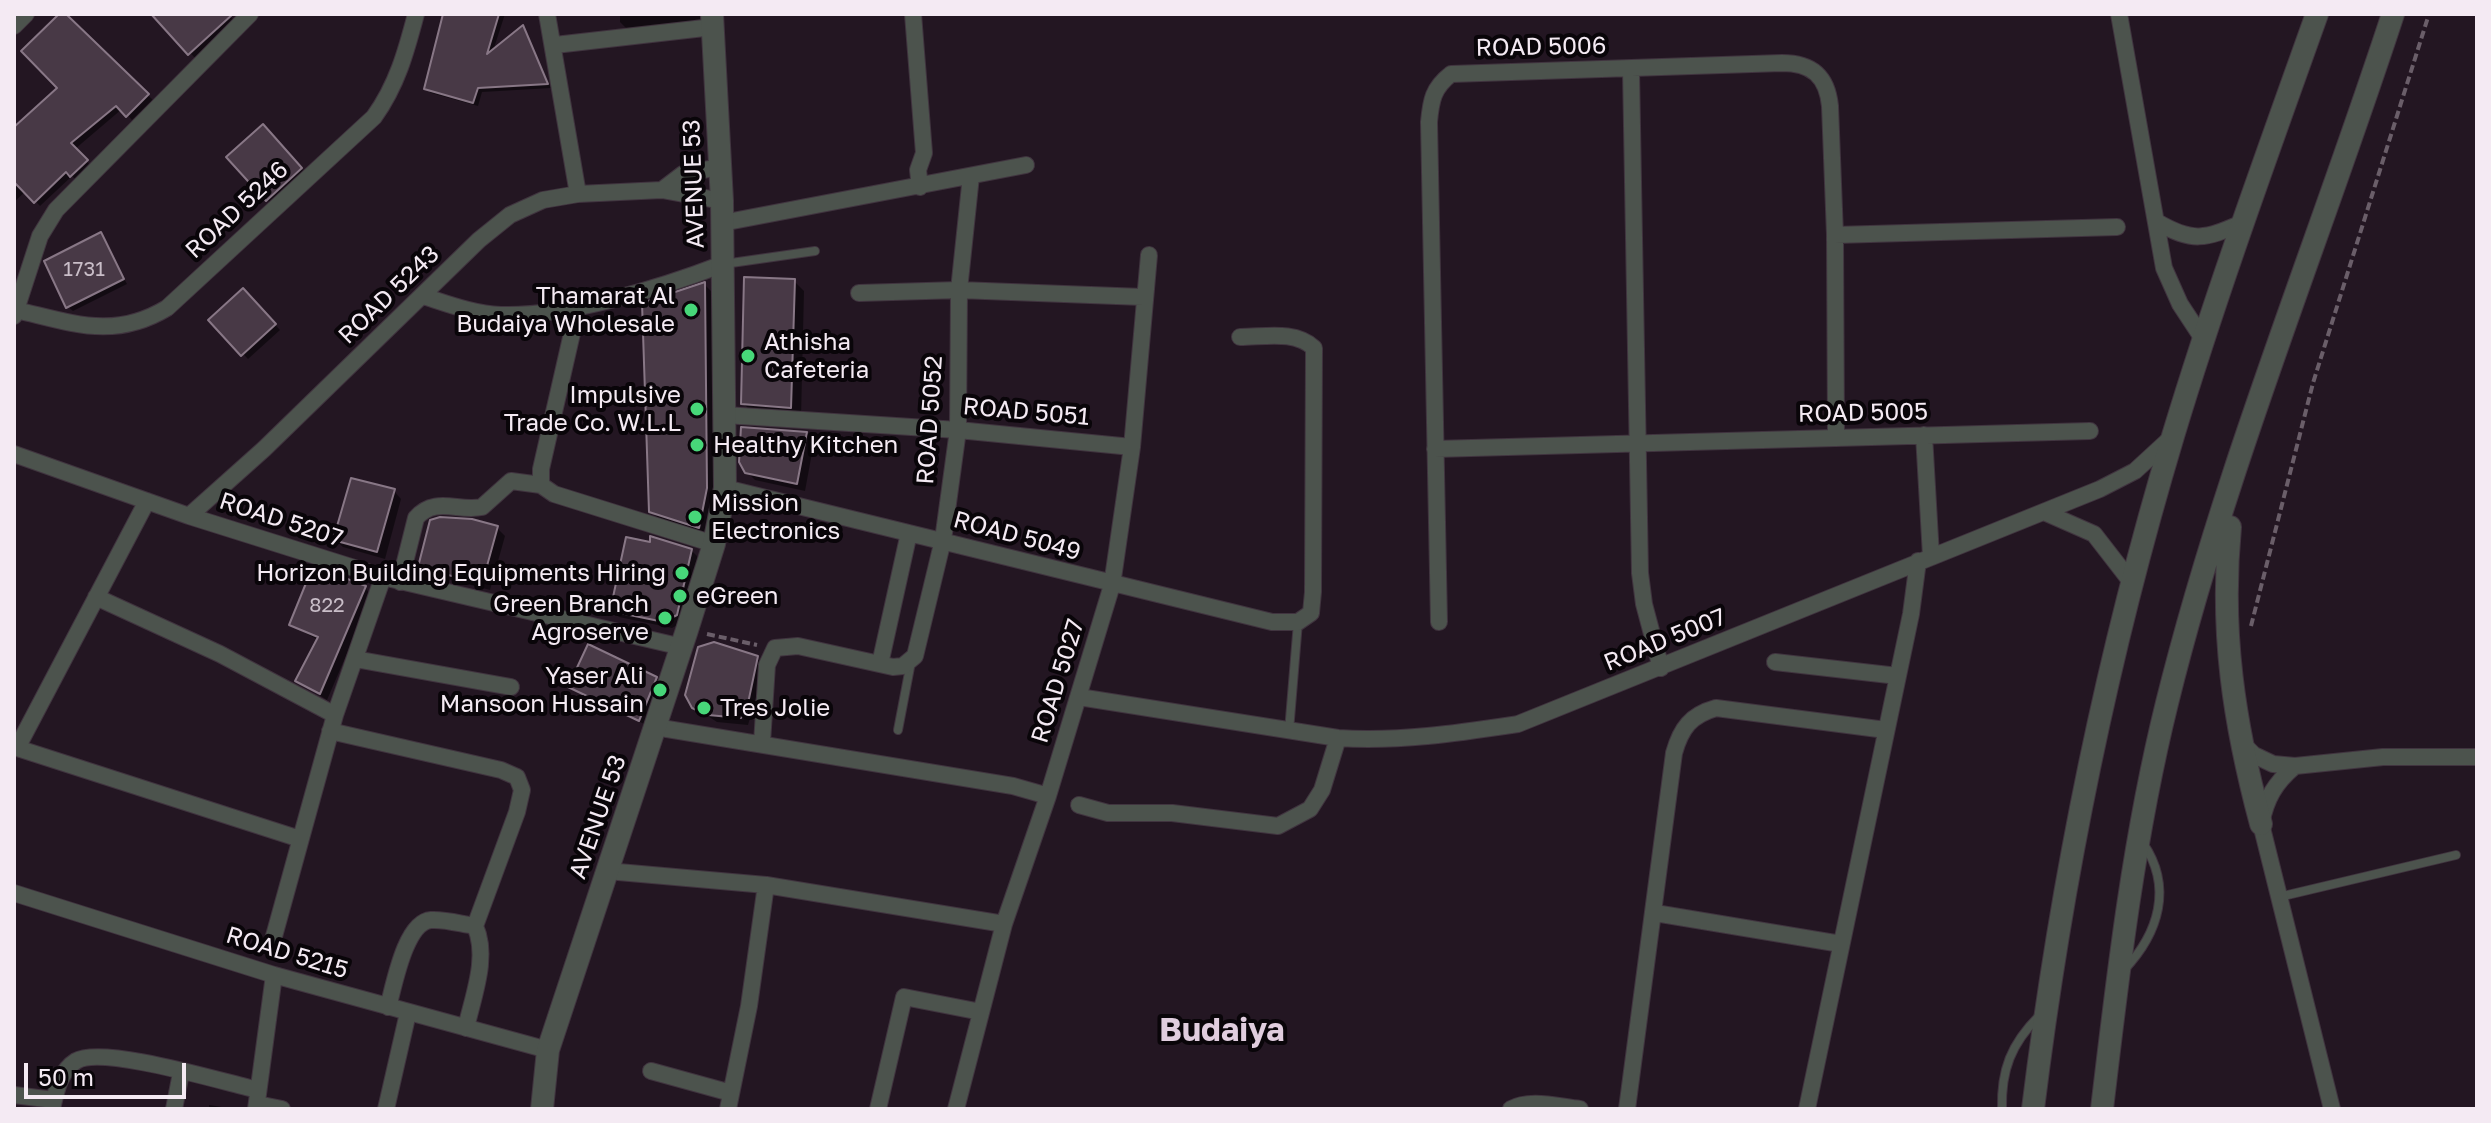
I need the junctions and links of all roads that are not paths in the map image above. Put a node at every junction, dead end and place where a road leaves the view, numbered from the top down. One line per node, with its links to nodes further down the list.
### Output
1 (26, 14): 10 (street)
2 (250, 14): 32 (street, ROAD 5246)
3 (416, 14): 32 (street, ROAD 5246)
4 (547, 14): 11 (street)
5 (913, 14): 16 (street)
6 (2119, 14): 20 (street)
7 (2317, 14): 21 (street)
8 (2393, 14): 45 (street)
9 (712, 20): 11 (street); 14 (street, AVENUE 53)
10 (14, 26)
11 (555, 45): 18 (street)
12 (1631, 70): 23 (street, ROAD 5006); 41 (street); 43 (street, ROAD 5006)
13 (1026, 165): 15 (street)
14 (719, 167): 17 (street, ROAD 5243); 19 (street, AVENUE 53)
15 (971, 176): 16 (street); 27 (street, ROAD 5052)
16 (927, 185): 19 (street)
17 (662, 190): 18 (street, ROAD 5243); 19 (street, ROAD 5243)
18 (578, 194): 29 (street, ROAD 5243)
19 (722, 212): 26 (street, AVENUE 53)
20 (2157, 222): 21 (street); 34 (street)
21 (2242, 223): 34 (street)
22 (2117, 227): 23 (street)
23 (1835, 235): 40 (street, ROAD 5006)
24 (815, 251): 26 (lane)
25 (1149, 255): 30 (street, ROAD 5027)
26 (723, 264): 31 (street); 35 (street, AVENUE 53)
27 (959, 290): 28 (street); 30 (street); 36 (street, ROAD 5052)
28 (859, 293)
29 (423, 296): 31 (street); 50 (street, ROAD 5243)
30 (1143, 297): 42 (street, ROAD 5027)
31 (578, 307): 46 (street)
32 (15, 313)
33 (1240, 337): 60 (street)
34 (2205, 342): 39 (street)
35 (725, 415): 36 (street, ROAD 5051); 47 (street, AVENUE 53)
36 (958, 430): 42 (street, ROAD 5051); 52 (street, ROAD 5052)
37 (2090, 431): 38 (street, ROAD 5005)
38 (1924, 435): 40 (street, ROAD 5005); 54 (street)
39 (2173, 435): 49 (street, ROAD 5007); 57 (street)
40 (1836, 437): 41 (street, ROAD 5005)
41 (1637, 443): 43 (street, ROAD 5005); 67 (street)
42 (1132, 447): 58 (street, ROAD 5027)
43 (1435, 449): 61 (street, ROAD 5006)
44 (14, 454): 48 (street, ROAD 5207)
45 (2234, 478): 77 (street); 121 (street)
46 (541, 485): 53 (street); 56 (street)
47 (725, 488): 51 (street, ROAD 5049); 53 (street, AVENUE 53)
48 (147, 501): 50 (street, ROAD 5207); 59 (street)
49 (2044, 512): 54 (street, ROAD 5007); 57 (street)
50 (189, 516): 55 (street, ROAD 5207)
51 (909, 533): 52 (street, ROAD 5049); 66 (street)
52 (943, 540): 58 (street, ROAD 5049); 64 (street, ROAD 5052)
53 (714, 544): 62 (street, AVENUE 53)
54 (1924, 559): 67 (street, ROAD 5007); 68 (street)
55 (383, 577): 56 (street, ROAD 5207); 63 (street)
56 (400, 582): 62 (street, ROAD 5207)
57 (2132, 583): 98 (street)
58 (1112, 585): 60 (street, ROAD 5049); 70 (street, ROAD 5027)
59 (96, 597): 71 (street); 79 (street)
60 (1298, 622): 75 (lane)
61 (1439, 622)
62 (684, 639): 72 (street, AVENUE 53)
63 (355, 659): 69 (street); 71 (street)
64 (911, 661): 66 (street); 73 (lane)
65 (1775, 662): 68 (street)
66 (880, 664): 78 (street)
67 (1661, 668): 76 (street, ROAD 5007)
68 (1898, 676): 74 (street)
69 (511, 687)
70 (1079, 697): 75 (street, ROAD 5007); 82 (street, ROAD 5027)
71 (333, 723): 85 (street); 93 (street)
72 (655, 727): 78 (street); 87 (street, AVENUE 53)
73 (898, 730)
74 (1886, 730): 91 (street); 94 (street)
75 (1289, 731): 76 (street, ROAD 5007)
76 (1338, 738): 83 (street)
77 (2238, 740): 81 (street); 84 (street)
78 (762, 743): 82 (street)
79 (16, 748): 85 (street)
80 (2477, 757): 81 (street)
81 (2295, 766): 84 (street)
82 (1048, 796): 92 (street, ROAD 5027)
83 (1079, 805)
84 (2261, 824): 90 (street)
85 (300, 839): 95 (street)
86 (2456, 855): 90 (lane)
87 (607, 871): 88 (street); 102 (street, AVENUE 53)
88 (766, 885): 92 (street); 107 (street)
89 (14, 893): 96 (street, ROAD 5215)
90 (2279, 897): 122 (street)
91 (1655, 913): 94 (street); 117 (street)
92 (1004, 924): 99 (street, ROAD 5027)
93 (475, 926): 97 (street); 101 (street)
94 (1841, 944): 118 (street)
95 (271, 947)
96 (274, 975): 97 (street, ROAD 5215); 106 (street)
97 (388, 1007): 100 (street, ROAD 5215)
98 (2045, 1010): 119 (lane); 120 (street)
99 (981, 1012): 113 (street); 114 (street, ROAD 5027)
100 (408, 1013): 101 (street, ROAD 5215); 111 (street)
101 (466, 1028): 102 (street, ROAD 5215)
102 (548, 1050): 112 (street, AVENUE 53)
103 (651, 1071): 107 (street)
104 (181, 1073): 106 (street); 108 (street); 109 (street)
105 (14, 1095): 108 (street)
106 (257, 1101): 110 (street)
107 (729, 1101)
108 (53, 1105)
109 (174, 1109)
110 (282, 1109)
111 (386, 1109)
112 (542, 1109)
113 (878, 1109)
114 (956, 1109)
115 (1511, 1109): 116 (street)
116 (1580, 1109)
117 (1627, 1109)
118 (1807, 1109)
119 (2002, 1109)
120 (2033, 1109)
121 (2102, 1109)
122 (2332, 1109)

